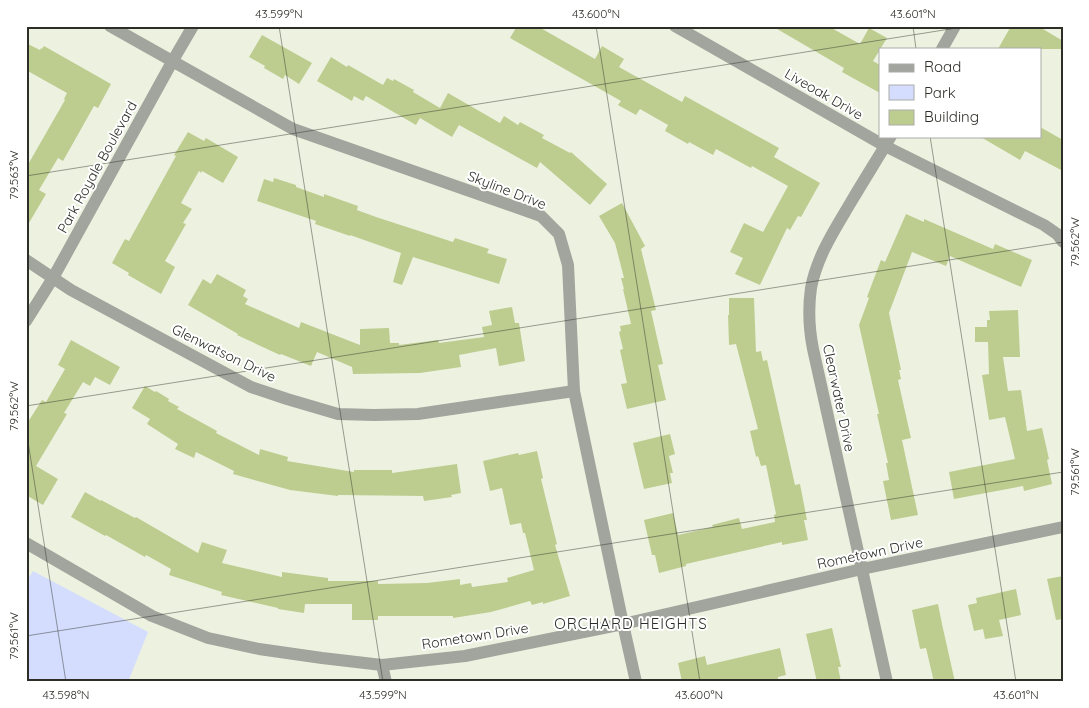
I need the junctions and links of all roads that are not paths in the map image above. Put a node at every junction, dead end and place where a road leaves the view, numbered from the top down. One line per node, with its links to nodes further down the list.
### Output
1 (110, 26): 6 (street, Skyline Drive)
2 (193, 26): 6 (street, Park Royale Boulevard)
3 (676, 26): 7 (street, Liveoak Drive)
4 (955, 26): 5 (street)
5 (943, 48)
6 (172, 62): 11 (street, Park Royale Boulevard); 13 (street, Skyline Drive)
7 (879, 136)
8 (888, 141): 9 (street, Liveoak Drive); 16 (street, Clearwater Drive)
9 (1063, 242)
10 (26, 260): 11 (street, Glenwatson Drive)
11 (53, 278): 12 (street, Park Royale Boulevard); 13 (street, Glenwatson Drive)
12 (26, 321)
13 (574, 390): 17 (street, Skyline Drive)
14 (1063, 527): 16 (street, Rometown Drive)
15 (26, 543): 18 (street, Rometown Drive)
16 (862, 569): 17 (street, Rometown Drive); 21 (street, Clearwater Drive)
17 (623, 624): 18 (street, Rometown Drive); 20 (street, Skyline Drive)
18 (382, 665): 19 (street)
19 (386, 682)
20 (636, 682)
21 (887, 682)

